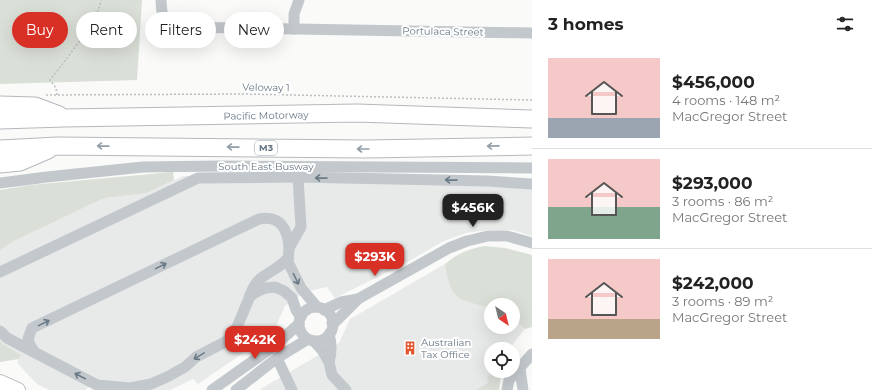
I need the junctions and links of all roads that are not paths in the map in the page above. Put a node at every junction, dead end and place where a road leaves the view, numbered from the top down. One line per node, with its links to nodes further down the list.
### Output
1 (161, 0): 3 (street, Portulaca Street)
2 (299, 0): 3 (street)
3 (294, 29): 4 (street, Portulaca Street)
4 (532, 33)
5 (0, 105): 6 (highway)
6 (64, 118): 7 (highway, Pacific Motorway); 8 (highway, Pacific Motorway)
7 (532, 119)
8 (0, 120)
9 (57, 146): 10 (highway, M3, one-way to 9); 11 (highway, M3); 12 (highway)
10 (532, 146)
11 (0, 148)
12 (0, 164)
13 (532, 168): 15 (street, South East Busway)
14 (298, 177): 16 (street, one-way to 14); 18 (street); 19 (street)
15 (0, 183)
16 (532, 184)
17 (532, 243): 21 (street)
18 (289, 253): 20 (street); 22 (street, one-way to 22); 27 (street, one-way to 18)
19 (0, 272)
20 (250, 296): 23 (street); 27 (street, one-way to 27)
21 (358, 299): 22 (street); 24 (street)
22 (321, 308): 23 (street); 24 (street)
23 (300, 320): 26 (street); 35 (street)
24 (331, 328): 26 (street); 30 (street)
25 (0, 331): 27 (street)
26 (311, 340): 29 (street); 30 (street)
27 (34, 351)
28 (532, 354): 31 (street)
29 (277, 358): 36 (street); 37 (street)
30 (329, 362): 38 (street)
31 (520, 369): 40 (street)
32 (512, 378): 39 (street)
33 (0, 382): 34 (main road)
34 (18, 390)
35 (212, 390)
36 (236, 390)
37 (292, 390)
38 (346, 390)
39 (507, 390)
40 (523, 390)

